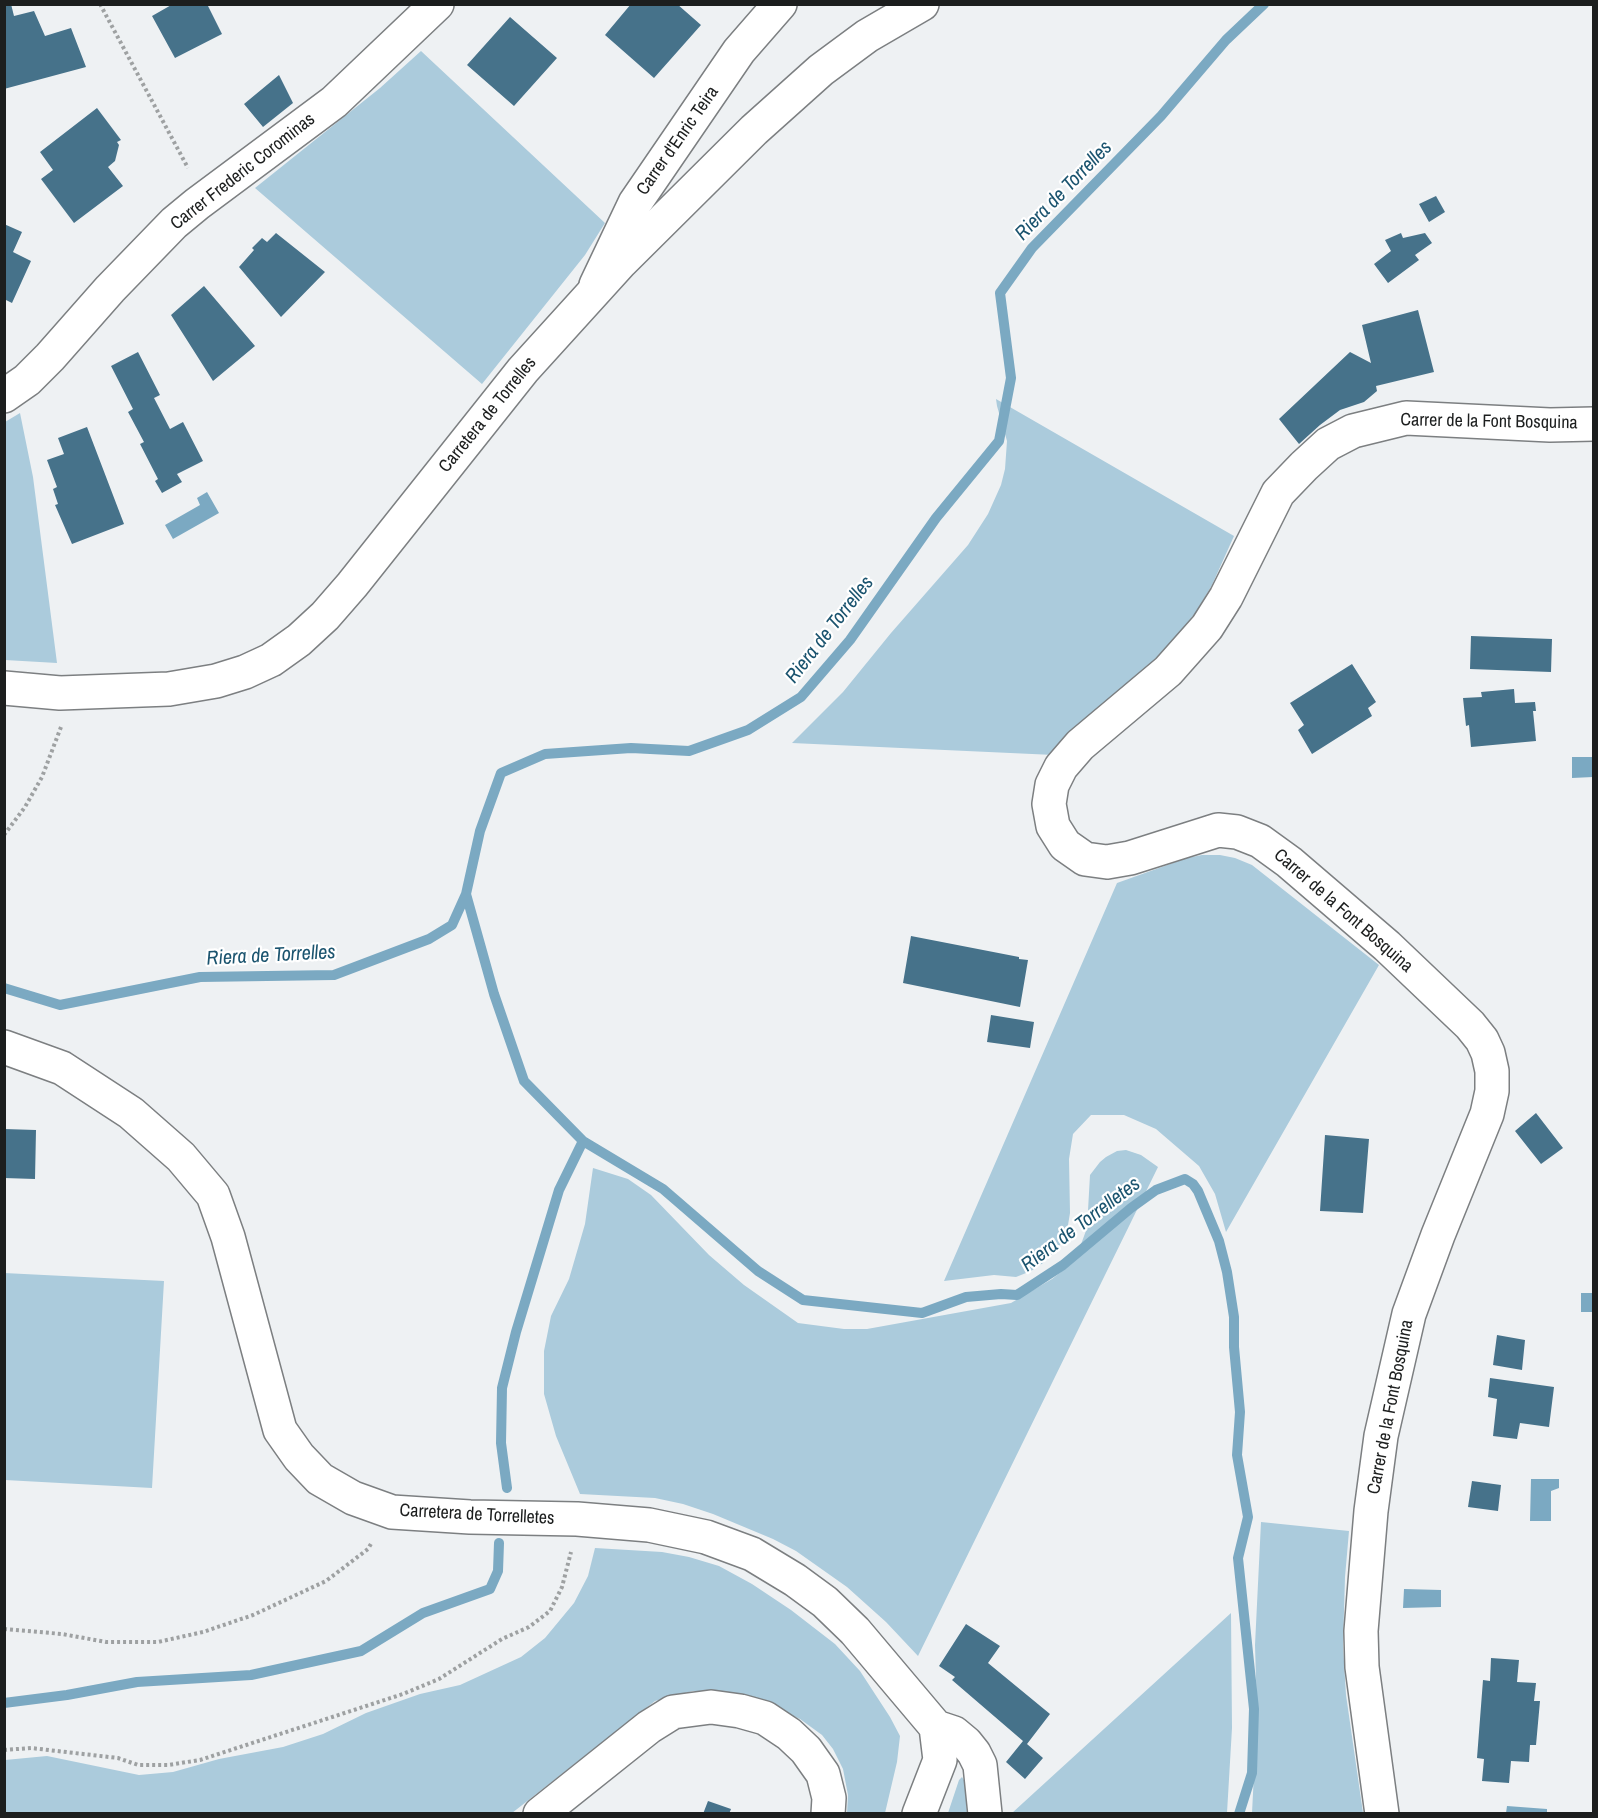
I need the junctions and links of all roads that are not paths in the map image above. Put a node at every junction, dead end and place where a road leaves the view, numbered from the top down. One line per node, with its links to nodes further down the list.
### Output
1 (437, 4): 5 (street, Carrer Frederic Corominas)
2 (780, 4): 4 (street, Carrer d'Enric Teira)
3 (922, 4): 4 (street, Carretera de Torrelles)
4 (595, 289): 7 (street, Carretera de Torrelles)
5 (4, 396)
6 (1593, 424): 14 (street, Carrer de la Font Bosquina)
7 (4, 688)
8 (4, 1047): 9 (street, Carretera de Torrelletes)
9 (936, 1727): 12 (street); 13 (street)
10 (540, 1814): 11 (street)
11 (828, 1814)
12 (919, 1814)
13 (985, 1814)
14 (1382, 1814)

